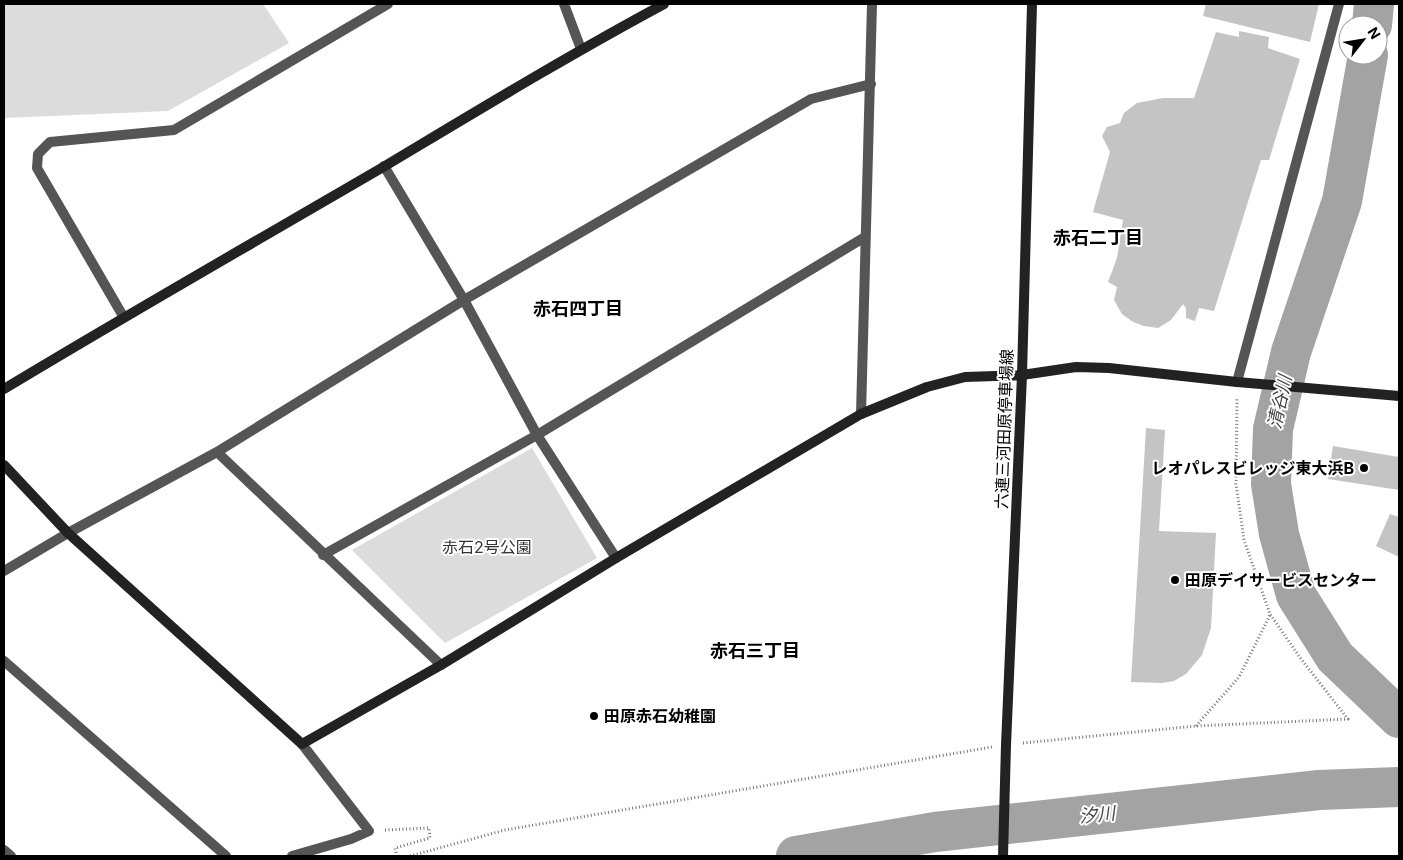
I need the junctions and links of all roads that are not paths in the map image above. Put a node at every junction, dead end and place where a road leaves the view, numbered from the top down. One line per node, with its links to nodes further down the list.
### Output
1 (388, 4): 12 (street)
2 (664, 4): 7 (street)
3 (872, 4): 8 (street)
4 (1032, 4): 13 (street, 六連三河田原停車場線)
5 (1339, 4): 14 (street)
6 (567, 5): 7 (street)
7 (581, 49): 9 (street)
8 (871, 84): 10 (street); 11 (street)
9 (384, 166): 11 (street); 12 (street)
10 (865, 237): 17 (street); 18 (street)
11 (464, 300): 18 (street); 19 (street)
12 (123, 316): 15 (street)
13 (1022, 375): 14 (street); 17 (street); 32 (street, 六連三河田原停車場線)
14 (1237, 382): 16 (street)
15 (4, 389)
16 (1399, 396)
17 (861, 414): 23 (street)
18 (537, 435): 22 (street); 23 (street)
19 (217, 452): 21 (street); 22 (street)
20 (4, 464): 21 (street)
21 (68, 533): 24 (street); 27 (street)
22 (323, 555): 26 (street)
23 (616, 558): 26 (street)
24 (4, 571)
25 (4, 661): 30 (street)
26 (441, 665): 27 (street)
27 (302, 744): 31 (street)
28 (4, 850): 29 (street)
29 (11, 856)
30 (226, 856)
31 (292, 856)
32 (1003, 856)

